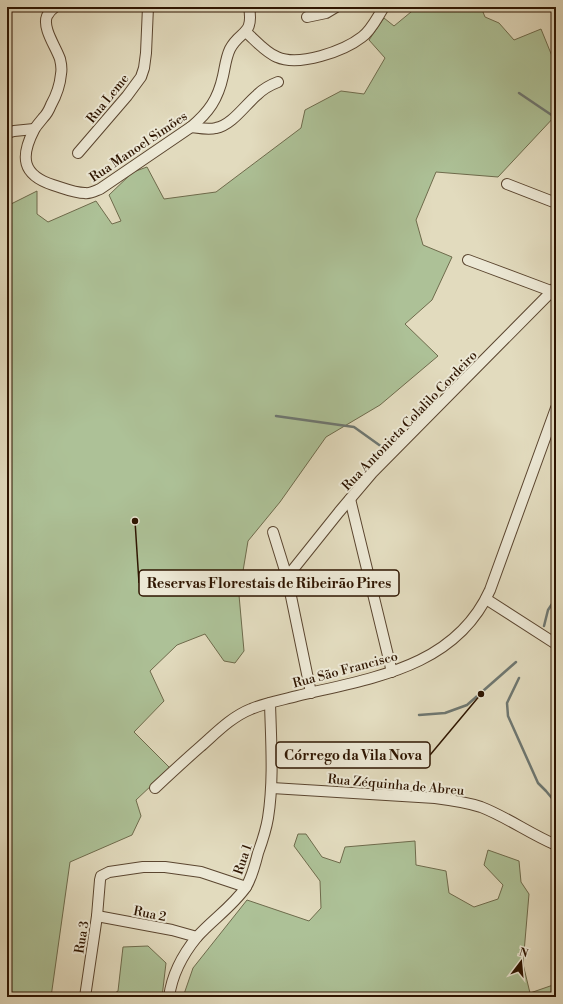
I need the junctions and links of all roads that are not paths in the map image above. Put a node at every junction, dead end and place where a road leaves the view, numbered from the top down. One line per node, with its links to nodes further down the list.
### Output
1 (55, 7): 10 (street, Rua Manoel Simões)
2 (148, 7): 12 (street, Rua Leme)
3 (249, 7): 7 (street)
4 (336, 7): 6 (street)
5 (384, 7): 7 (street)
6 (307, 17)
7 (246, 32): 9 (street, Rua Manoel Simões)
8 (278, 82): 9 (street)
9 (191, 127): 10 (street, Rua Manoel Simões)
10 (34, 129): 11 (street)
11 (7, 133)
12 (78, 153)
13 (507, 184): 14 (street)
14 (556, 203)
15 (468, 260): 16 (street)
16 (554, 289): 18 (street, Rua Antonieta Colalilo Cordeiro)
17 (556, 408): 21 (street, Rua São Francisco)
18 (350, 499): 20 (street, Rua Antonieta Colalilo Cordeiro); 23 (street)
19 (273, 532): 20 (street)
20 (287, 577): 24 (street)
21 (486, 599): 22 (street); 23 (street, Rua São Francisco)
22 (556, 644)
23 (392, 672): 24 (street, Rua São Francisco)
24 (312, 693): 25 (street, Rua São Francisco)
25 (270, 703): 26 (street, Rua São Francisco); 27 (street, Rua 1)
26 (155, 788)
27 (272, 788): 28 (street, Rua Zéquinha de Abreu); 29 (street, Rua 1)
28 (556, 845)
29 (246, 887): 30 (street, Rua 3); 31 (street, Rua 1)
30 (97, 916): 31 (street, Rua 2); 32 (street, Rua 3)
31 (197, 937): 33 (street, Rua 1)
32 (84, 997)
33 (170, 997)

